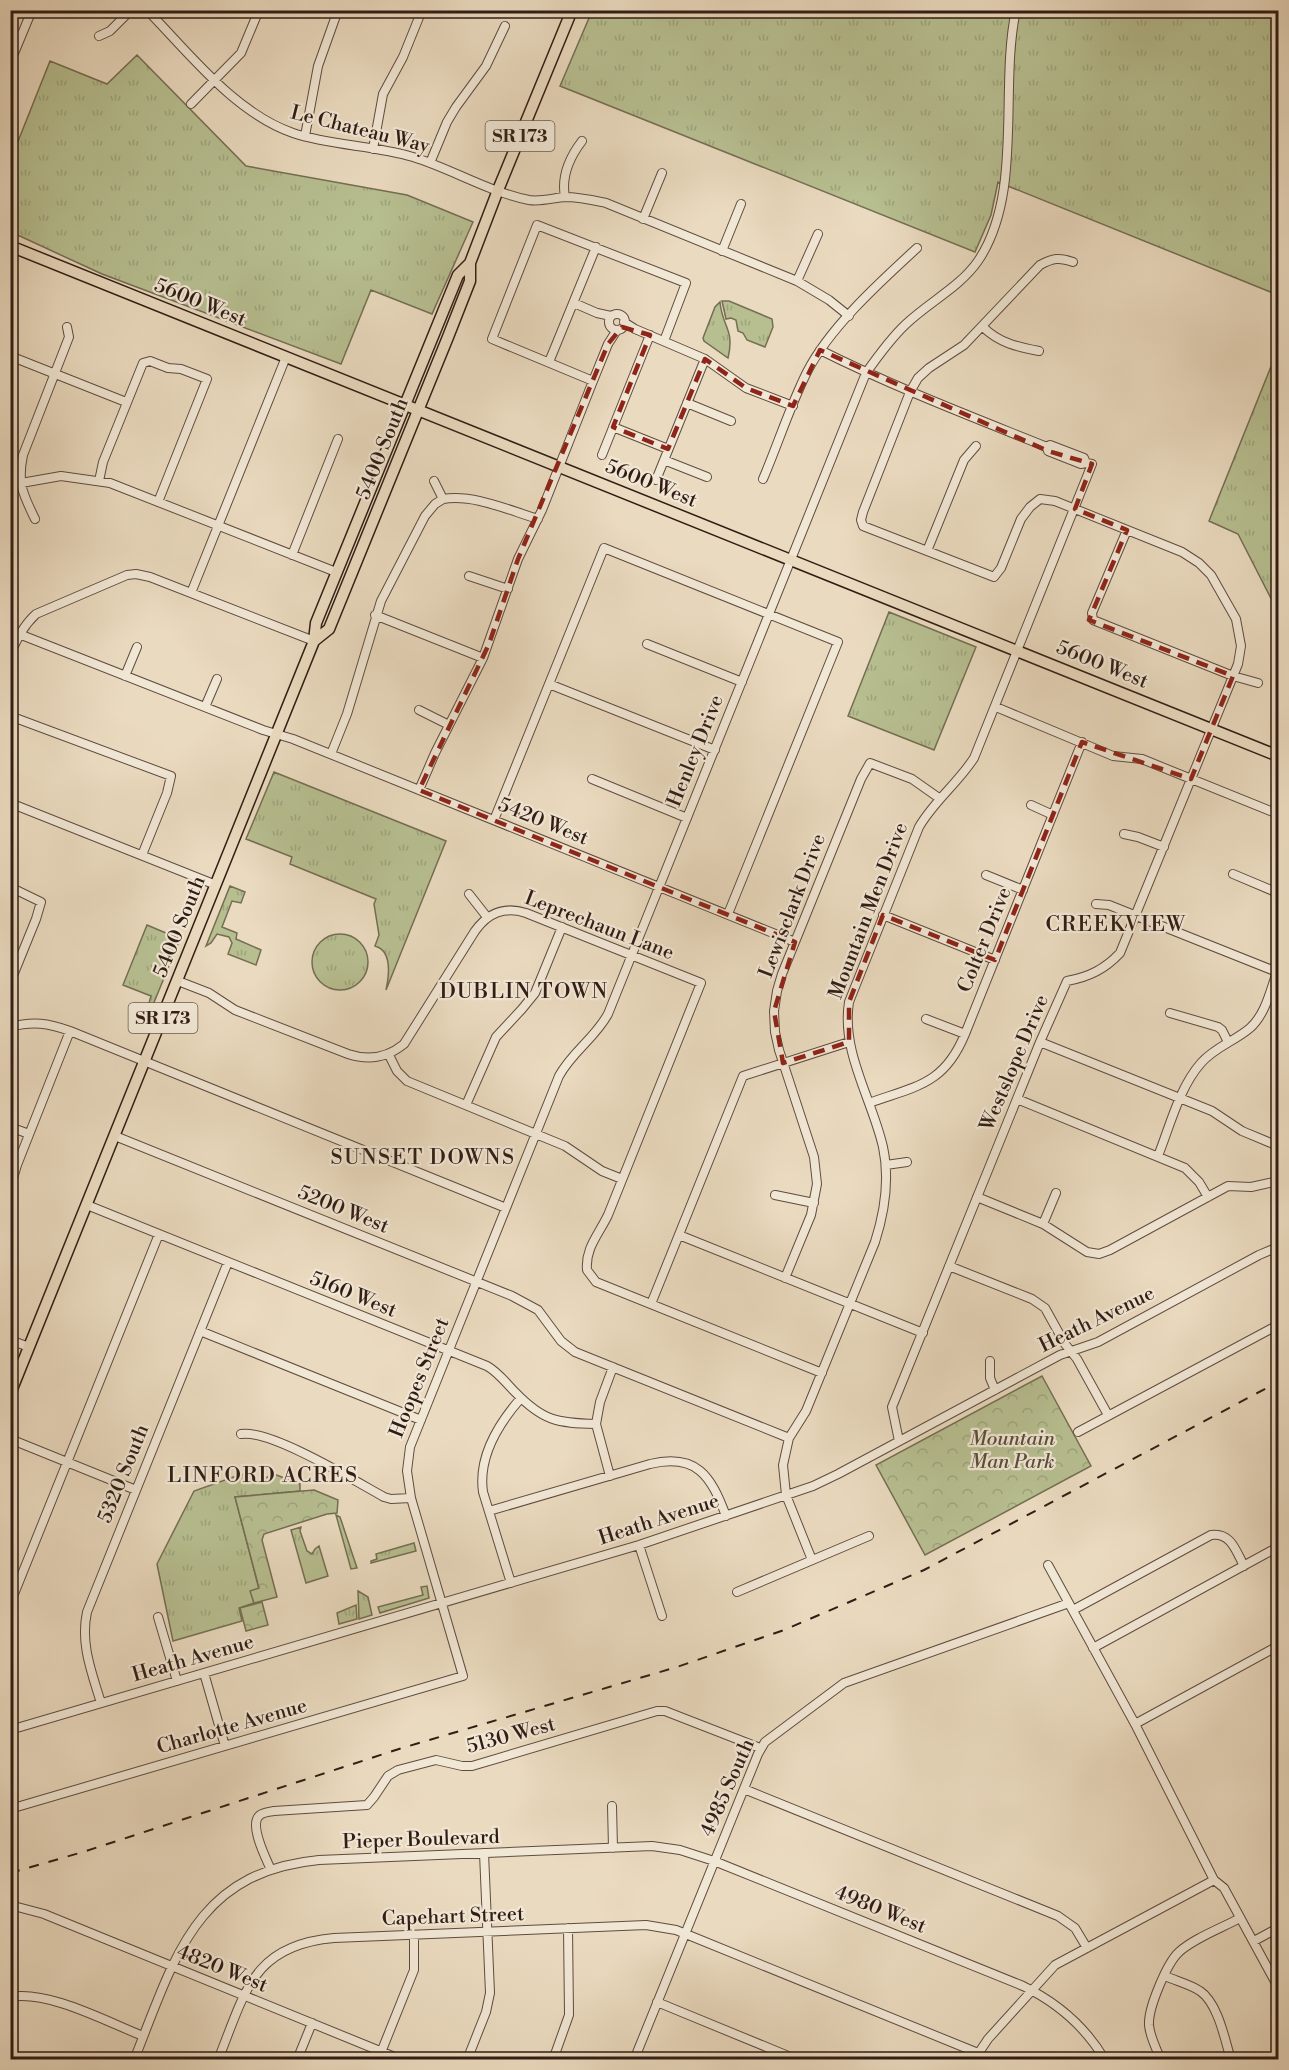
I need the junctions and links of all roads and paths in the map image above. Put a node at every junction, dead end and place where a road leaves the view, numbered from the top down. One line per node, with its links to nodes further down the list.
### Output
1 (32, 10): 11 (street)
2 (131, 10): 10 (street)
3 (147, 10): 12 (street, Le Chateau Way)
4 (259, 10): 12 (street)
5 (338, 10): 14 (street)
6 (422, 10): 16 (street)
7 (572, 10): 19 (main road, 5400 South / SR 173)
8 (1015, 11): 44 (street, Henley Drive)
9 (505, 26): 17 (street)
10 (99, 36)
11 (10, 63)
12 (215, 80): 13 (street); 14 (street, Le Chateau Way)
13 (191, 104)
14 (305, 136): 16 (street, Le Chateau Way)
15 (582, 141): 20 (street)
16 (373, 148): 17 (street, Le Chateau Way)
17 (430, 163): 19 (street, Le Chateau Way)
18 (662, 173): 22 (street)
19 (498, 190): 20 (street, Le Chateau Way); 29 (main road, 5400 South / SR 173)
20 (565, 197): 22 (street, Le Chateau Way)
21 (741, 204): 27 (street)
22 (643, 219): 27 (street, Le Chateau Way)
23 (818, 234): 30 (street)
24 (10, 246): 41 (main road, 5600 West)
25 (596, 248): 31 (street); 37 (street); 43 (street)
26 (917, 248): 32 (street)
27 (722, 251): 30 (street, Le Chateau Way)
28 (1072, 262): 35 (street)
29 (470, 263): 50 (main road, 5400 South / SR 173); 52 (main road, 5400 South / SR 173)
30 (797, 281): 32 (street, Le Chateau Way)
31 (574, 303): 33 (street); 43 (street)
32 (849, 316): 38 (street)
33 (616, 324): 36 (street); 46 (street)
34 (66, 327): 45 (street)
35 (983, 327): 39 (street); 47 (street)
36 (650, 335): 37 (street); 54 (street)
37 (664, 341): 42 (street)
38 (820, 350): 44 (street); 51 (street)
39 (1039, 351)
40 (10, 356): 45 (street)
41 (286, 357): 50 (main road, 5600 West); 73 (street)
42 (705, 359): 49 (street); 51 (street)
43 (549, 362): 46 (street)
44 (866, 373): 47 (street); 77 (street, Henley Drive)
45 (55, 374): 48 (street); 66 (street)
46 (593, 381): 60 (street)
47 (910, 392): 70 (street, Mountain Men Drive); 75 (street)
48 (126, 402): 63 (street); 69 (street)
49 (687, 403): 53 (street); 57 (street)
50 (404, 405): 52 (main road, 5600 West); 78 (main road, 5400 South / SR 173)
51 (793, 406): 62 (street)
52 (418, 410): 60 (main road, 5600 West); 85 (main road, 5400 South / SR 173)
53 (731, 421)
54 (613, 427): 57 (street); 58 (street)
55 (338, 439): 76 (street)
56 (976, 446): 75 (street)
57 (668, 449): 59 (street)
58 (602, 455)
59 (664, 460): 61 (street); 64 (street)
60 (560, 466): 72 (street); 77 (main road, 5600 West)
61 (707, 477)
62 (763, 479)
63 (99, 480): 66 (street); 69 (street)
64 (656, 480)
65 (434, 481): 68 (street)
66 (21, 482): 67 (street); 71 (street)
67 (10, 485)
68 (443, 499): 72 (street); 82 (street)
69 (158, 502): 73 (street)
70 (1075, 509): 74 (street, Westslope Drive); 75 (street, Westslope Drive); 88 (street, Mountain Men Drive)
71 (34, 519)
72 (538, 519): 80 (street)
73 (218, 525): 76 (street); 81 (street)
74 (1127, 530): 92 (street, Westslope Drive); 92 (street)
75 (927, 551)
76 (292, 555): 78 (street)
77 (792, 560): 83 (street, Henley Drive); 88 (main road, 5600 West)
78 (336, 572): 85 (main road, 5400 South / SR 173)
79 (469, 576): 80 (street)
80 (508, 589): 90 (street)
81 (191, 593): 84 (street); 85 (street)
82 (375, 615): 90 (street); 106 (street)
83 (770, 615): 94 (street, Henley Drive); 96 (street); 130 (street)
84 (19, 634): 89 (street); 91 (street, 5420 West)
85 (314, 641): 103 (main road, 5400 South / SR 173)
86 (647, 644): 94 (street)
87 (137, 647): 91 (street)
88 (1017, 651): 98 (street, Mountain Men Drive); 102 (main road, 5600 West)
89 (10, 655)
90 (483, 658): 101 (street)
91 (125, 676): 97 (street, 5420 West)
92 (1233, 676): 95 (street); 102 (street, Westslope Drive)
93 (217, 680): 97 (street)
94 (742, 682): 105 (street, Henley Drive)
95 (1258, 683)
96 (549, 684): 105 (street); 117 (street)
97 (205, 707): 103 (street, 5420 West)
98 (996, 707): 104 (street); 111 (street, Mountain Men Drive)
99 (419, 710): 101 (street)
100 (10, 716): 120 (street)
101 (449, 725): 110 (street)
102 (1212, 729): 107 (main road, 5600 West); 109 (street, Westslope Drive)
103 (277, 734): 106 (street, 5420 West); 123 (main road, 5400 South / SR 173)
104 (1082, 742): 109 (street); 115 (street, Colter Drive)
105 (715, 750): 116 (street, Henley Drive)
106 (331, 754): 110 (street, 5420 West)
107 (1278, 756)
108 (592, 779): 116 (street)
109 (1191, 779): 114 (street); 119 (street, Westslope Drive)
110 (419, 790): 117 (street, 5420 West)
111 (939, 798): 131 (street, Mountain Men Drive); 135 (street, Lewisclark Drive)
112 (10, 803): 120 (street)
113 (1030, 806): 115 (street)
114 (1278, 814)
115 (1053, 815): 126 (street, Colter Drive)
116 (687, 818): 125 (street, Henley Drive)
117 (494, 820): 125 (street, 5420 West)
118 (1124, 834): 119 (street)
119 (1164, 847): 132 (street, Westslope Drive)
120 (142, 855): 123 (street)
121 (1233, 874): 127 (street)
122 (986, 875): 126 (street)
123 (216, 885): 140 (main road, 5400 South / SR 173)
124 (10, 887): 138 (street)
125 (660, 887): 130 (street, 5420 West); 136 (street, Henley Drive)
126 (1023, 890): 137 (street, Colter Drive)
127 (1278, 893)
128 (469, 894): 133 (street)
129 (1096, 904): 132 (street)
130 (728, 914): 135 (street, 5420 West)
131 (883, 915): 137 (street); 147 (street, Mountain Men Drive)
132 (1136, 916): 139 (street); 148 (street, Westslope Drive)
133 (487, 917): 134 (street, Leprechaun Lane); 150 (street)
134 (562, 927): 136 (street, Leprechaun Lane); 156 (street)
135 (795, 942): 152 (street, Lewisclark Drive)
136 (631, 955): 159 (street, Henley Drive); 165 (street, Leprechaun Lane)
137 (995, 960): 146 (street, Colter Drive)
138 (13, 968): 141 (street)
139 (1278, 971): 149 (street)
140 (178, 981): 150 (street); 151 (main road, 5400 South / SR 173)
141 (10, 983)
142 (1170, 1012): 149 (street)
143 (926, 1018): 146 (street)
144 (11, 1026): 145 (street)
145 (70, 1030): 151 (street); 158 (street)
146 (965, 1034): 155 (street, Colter Drive)
147 (849, 1042): 152 (street); 155 (street, Mountain Men Drive)
148 (1040, 1042): 153 (street); 154 (street, Westslope Drive)
149 (1228, 1042): 153 (street)
150 (388, 1055): 156 (street)
151 (145, 1061): 160 (main road, 5400 South / SR 173); 174 (street)
152 (783, 1064): 172 (street, Lewisclark Drive); 177 (street)
153 (1180, 1098): 161 (street); 162 (street)
154 (1017, 1099): 162 (street); 170 (street, Westslope Drive)
155 (869, 1103): 164 (street, Mountain Men Drive)
156 (466, 1105): 159 (street)
157 (10, 1127): 158 (street)
158 (29, 1134): 167 (street)
159 (536, 1134): 165 (street); 174 (street, Hoopes Street)
160 (115, 1136): 173 (main road, 5400 South / SR 173); 182 (street, 5200 West)
161 (1278, 1146)
162 (1158, 1156): 171 (street)
163 (908, 1162): 164 (street)
164 (886, 1165): 184 (street, Mountain Men Drive)
165 (622, 1179): 183 (street)
166 (1278, 1181): 171 (street)
167 (10, 1188)
168 (1056, 1193): 175 (street)
169 (775, 1195): 172 (street)
170 (977, 1197): 175 (street); 180 (street, Westslope Drive)
171 (1208, 1197): 175 (street)
172 (814, 1203): 181 (street, Lewisclark Drive)
173 (87, 1205): 176 (street, 5160 West); 189 (main road, 5400 South / SR 173)
174 (506, 1208): 182 (street, Hoopes Street)
175 (1043, 1224)
176 (159, 1234): 179 (street, 5160 West); 206 (street)
177 (679, 1235): 181 (street); 183 (street)
178 (1278, 1247): 191 (street, Heath Avenue)
179 (228, 1262): 186 (street, 5320 South); 190 (street, 5160 West)
180 (949, 1266): 187 (street, Westslope Drive); 191 (street)
181 (785, 1278): 184 (street)
182 (477, 1281): 190 (street, Hoopes Street); 193 (street, 5200 West)
183 (651, 1304): 194 (street)
184 (850, 1304): 187 (street); 194 (street, Mountain Men Drive)
185 (1278, 1325): 198 (street)
186 (200, 1331): 199 (street); 208 (street, 5320 South)
187 (923, 1333): 205 (street, Westslope Drive)
188 (10, 1340): 189 (street)
189 (29, 1347): 196 (main road, 5400 South / SR 173)
190 (448, 1351): 197 (street, 5160 West); 199 (street, Hoopes Street)
191 (1071, 1352): 195 (street, Heath Avenue); 198 (street)
192 (990, 1361): 195 (street)
193 (613, 1367): 200 (street); 203 (street, 5200 West)
194 (822, 1372): 203 (street, Mountain Men Drive)
195 (996, 1390): 205 (street, Heath Avenue)
196 (10, 1394)
197 (521, 1398): 200 (street, 5160 West); 211 (street)
198 (1108, 1416): 201 (street)
199 (421, 1420): 210 (street, Hoopes Street)
200 (596, 1424): 207 (street)
201 (1078, 1432)
202 (241, 1434): 210 (street)
203 (789, 1438): 209 (street, Mountain Men Drive)
204 (10, 1439): 206 (street)
205 (899, 1441): 209 (street, Heath Avenue)
206 (68, 1462): 208 (street); 221 (street)
207 (610, 1476): 211 (street); 212 (street)
208 (136, 1490): 231 (street, 5320 South)
209 (786, 1495): 212 (street, Heath Avenue); 216 (street, Mountain Men Drive)
210 (411, 1498): 222 (street, Hoopes Street)
211 (489, 1511): 219 (street)
212 (726, 1516): 214 (street, Heath Avenue)
213 (869, 1536): 216 (street)
214 (639, 1545): 219 (street, Heath Avenue); 224 (street)
215 (1278, 1547): 218 (street)
216 (812, 1560): 220 (street)
217 (1048, 1565): 223 (street)
218 (1244, 1566): 223 (street, 4985 South); 227 (street)
219 (511, 1583): 222 (street, Heath Avenue)
220 (737, 1592)
221 (10, 1604)
222 (441, 1604): 228 (street, Heath Avenue); 229 (street, Hoopes Street)
223 (1071, 1607): 227 (street); 235 (street, 4985 South)
224 (662, 1616)
225 (158, 1617): 230 (street)
226 (1278, 1646): 232 (street)
227 (1093, 1648): 232 (street)
228 (204, 1673): 230 (street, Heath Avenue); 234 (street)
229 (463, 1676): 234 (street, Charlotte Avenue)
230 (177, 1681): 231 (street, Heath Avenue)
231 (101, 1703): 233 (street, Heath Avenue)
232 (1135, 1724): 243 (street)
233 (10, 1730)
234 (225, 1746): 238 (street, Charlotte Avenue)
235 (760, 1748): 236 (street, 4985 South); 242 (street, 5130 West)
236 (744, 1789): 241 (street, 4985 South); 252 (street)
237 (612, 1806): 239 (street)
238 (10, 1809)
239 (613, 1848): 240 (street, Pieper Boulevard); 241 (street, Pieper Boulevard)
240 (484, 1854): 242 (street, Pieper Boulevard); 248 (street)
241 (714, 1861): 249 (street, 4985 South); 256 (street, 4980 West)
242 (271, 1870): 253 (street, Pieper Boulevard)
243 (1214, 1880): 245 (street); 252 (street)
244 (10, 1905): 253 (street, 4820 West)
245 (1240, 1918): 251 (street); 254 (street)
246 (568, 1928): 248 (street, Capehart Street); 249 (street, Capehart Street); 271 (street)
247 (1278, 1928): 251 (street)
248 (488, 1932): 250 (street, Capehart Street); 270 (street)
249 (685, 1934): 259 (street, 4985 South); 264 (street, Capehart Street)
250 (414, 1935): 257 (street, Capehart Street); 263 (street)
251 (1254, 1941): 255 (street)
252 (1087, 1948): 256 (street)
253 (171, 1966): 257 (street, 4820 West); 261 (street, Pieper Boulevard)
254 (1165, 1976): 275 (street); 276 (street)
255 (1278, 1987)
256 (1032, 1991): 264 (street); 274 (street, 4980 West)
257 (244, 1996): 260 (street, 4820 West); 267 (street, Capehart Street)
258 (10, 1997): 261 (street)
259 (657, 2002): 272 (street, 4985 South); 273 (street)
260 (312, 2024): 263 (street, 4820 West); 268 (street)
261 (143, 2036): 266 (street, Pieper Boulevard)
262 (10, 2050): 265 (street)
263 (380, 2055): 269 (street, 4820 West)
264 (976, 2056)
265 (17, 2060)
266 (134, 2060)
267 (218, 2060)
268 (297, 2060)
269 (402, 2060)
270 (467, 2060)
271 (553, 2060)
272 (634, 2060)
273 (798, 2060)
274 (1105, 2060)
275 (1161, 2060)
276 (1231, 2060)

